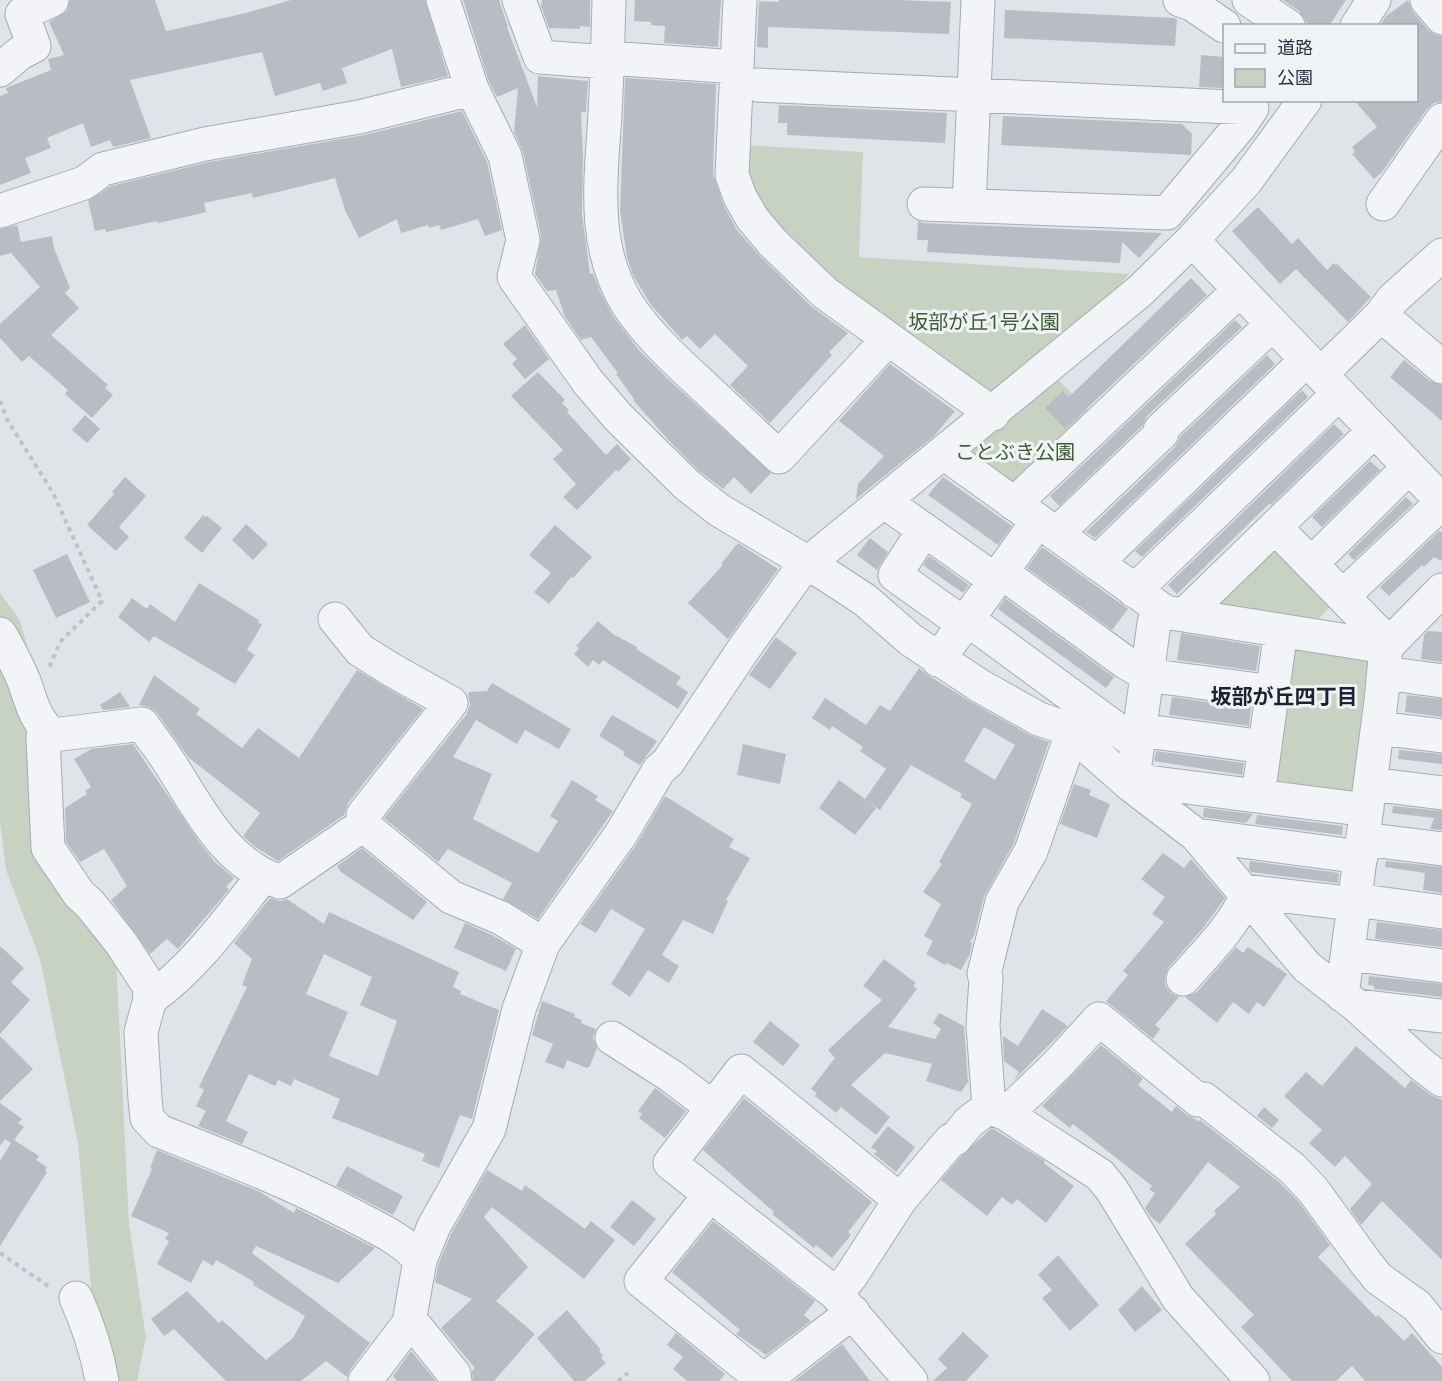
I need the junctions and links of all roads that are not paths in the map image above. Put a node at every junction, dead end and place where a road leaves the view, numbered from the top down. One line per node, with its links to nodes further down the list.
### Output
1 (52, 0): 16 (street)
2 (443, 0): 18 (street)
3 (519, 0): 15 (street)
4 (609, 0): 15 (street)
5 (740, 0): 17 (street)
6 (978, 0): 19 (street)
7 (1180, 0): 14 (street)
8 (1249, 0): 12 (street)
9 (1374, 0): 13 (street)
10 (1427, 0): 11 (street)
11 (1442, 18)
12 (1285, 24)
13 (1358, 24)
14 (1223, 25)
15 (608, 60): 17 (street); 32 (street)
16 (0, 70)
17 (748, 76): 19 (street); 32 (street)
18 (472, 89): 26 (street); 49 (street)
19 (975, 96): 21 (street); 25 (street)
20 (1304, 102): 27 (street)
21 (1254, 104): 25 (street)
22 (1442, 120): 24 (street)
23 (924, 204): 25 (street)
24 (1383, 204)
25 (969, 206)
26 (0, 211)
27 (1192, 240): 34 (street); 36 (street)
28 (1442, 255): 30 (street)
29 (1229, 300): 35 (street)
30 (1381, 315): 33 (street); 34 (street)
31 (1262, 334): 38 (street)
32 (888, 339): 36 (street)
33 (1442, 367)
34 (1316, 382): 37 (street); 40 (street); 42 (street)
35 (1128, 396): 38 (street); 45 (street)
36 (993, 414): 39 (street)
37 (1374, 431): 44 (street); 46 (street)
38 (1161, 432): 40 (street); 45 (street)
39 (944, 453): 43 (street); 45 (street)
40 (1202, 460): 42 (street); 48 (street)
41 (1400, 476): 50 (street)
42 (1241, 488): 46 (street); 54 (street)
43 (885, 502): 47 (street); 49 (street)
44 (1437, 506): 53 (street)
45 (1036, 520): 48 (street); 51 (street)
46 (1276, 526): 50 (street); 54 (street)
47 (924, 530): 51 (street); 56 (street)
48 (1096, 563): 54 (street)
49 (810, 564): 61 (street); 82 (street)
50 (1311, 564): 53 (street)
51 (998, 576): 56 (street); 62 (street)
52 (1442, 590): 60 (street)
53 (1343, 596): 60 (street)
54 (1159, 605): 58 (street); 62 (street)
55 (335, 619): 75 (street)
56 (965, 622): 61 (street); 69 (street)
57 (1442, 626): 60 (street)
58 (1281, 630): 60 (street); 64 (street)
59 (0, 634): 65 (street)
60 (1392, 646): 63 (street); 66 (street)
61 (938, 660): 67 (street)
62 (1147, 675): 64 (street); 69 (street)
63 (1442, 681)
64 (1272, 692): 70 (street)
65 (44, 728): 78 (street); 86 (street)
66 (1378, 728): 68 (street); 74 (street)
67 (1072, 733): 71 (street); 92 (street)
68 (1442, 736)
69 (1138, 737): 70 (street); 71 (street)
70 (1265, 747): 73 (street)
71 (1132, 783): 73 (street); 76 (street)
72 (1442, 793): 74 (street)
73 (1258, 796): 74 (street)
74 (1365, 823): 76 (street); 77 (street); 80 (street)
75 (363, 825): 78 (street); 82 (street)
76 (1196, 835): 79 (street)
77 (1442, 849)
78 (263, 876): 86 (street)
79 (1246, 893): 80 (street); 85 (street); 87 (street)
80 (1355, 902): 81 (street); 83 (street)
81 (1442, 912)
82 (543, 944): 95 (street)
83 (1348, 954): 84 (street); 87 (street)
84 (1442, 966)
85 (1183, 979)
86 (150, 999): 95 (street)
87 (1349, 1000): 88 (street); 90 (street)
88 (1442, 1016)
89 (612, 1038): 91 (street)
90 (1442, 1080)
91 (712, 1107): 93 (street); 94 (street)
92 (997, 1111): 94 (street); 99 (street); 105 (street)
93 (710, 1195): 97 (street); 103 (street)
94 (900, 1200): 97 (street)
95 (420, 1260): 98 (street)
96 (76, 1298): 101 (street)
97 (844, 1303): 103 (street); 104 (street)
98 (409, 1323): 100 (street); 102 (street)
99 (1442, 1337)
100 (454, 1378)
101 (102, 1381)
102 (364, 1381)
103 (763, 1381)
104 (911, 1381)
105 (1253, 1381)

